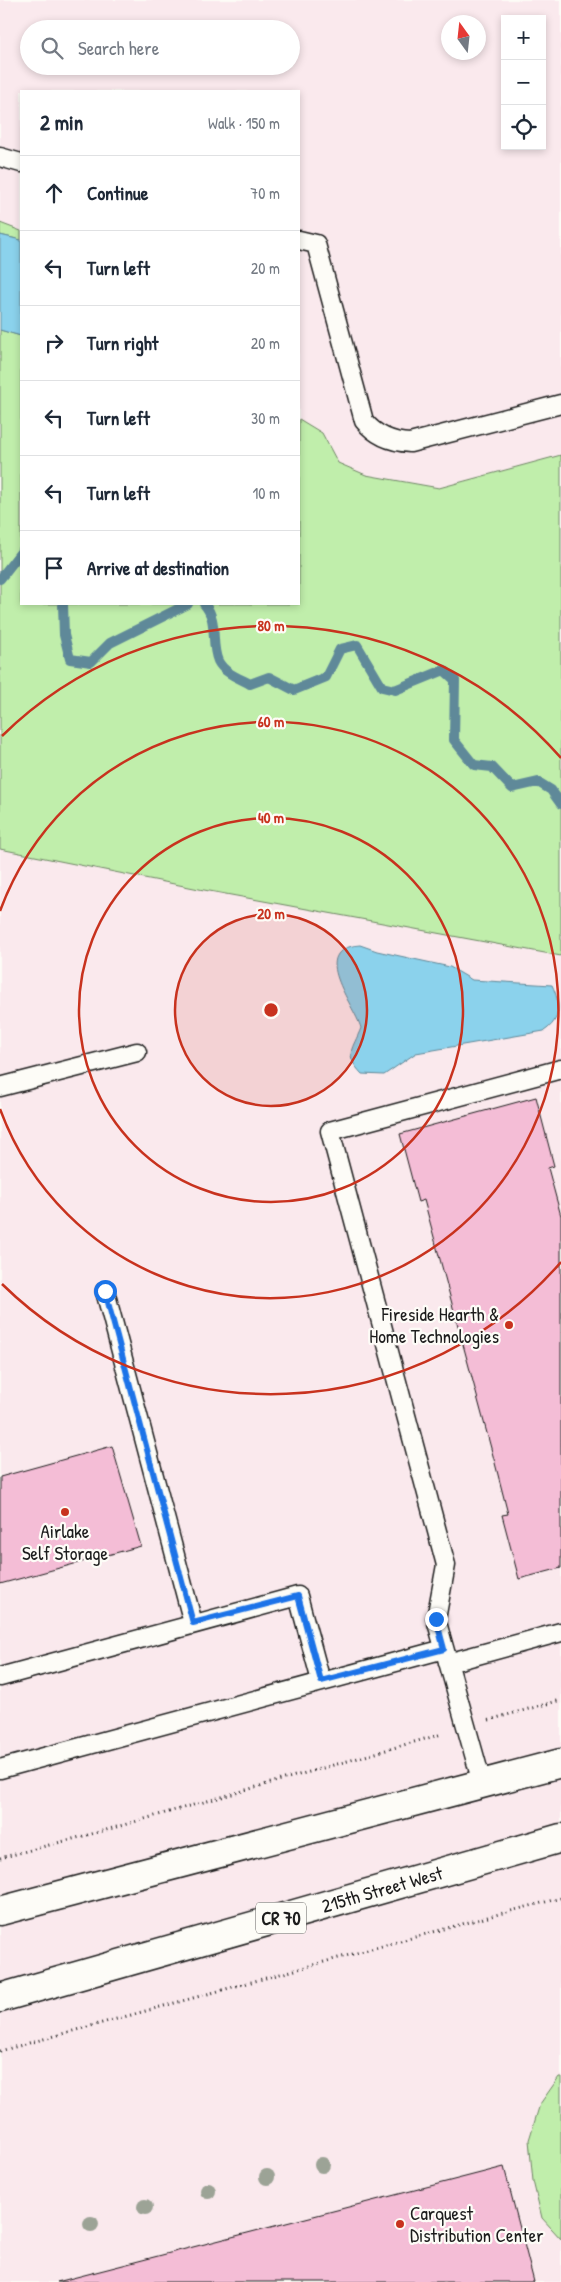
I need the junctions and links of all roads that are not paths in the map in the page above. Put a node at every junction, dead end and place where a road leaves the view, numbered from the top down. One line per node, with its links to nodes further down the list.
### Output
1 (0, 157): 2 (lane)
2 (20, 163)
3 (300, 240): 4 (lane)
4 (561, 404)
5 (137, 1052): 7 (lane)
6 (561, 1069): 11 (lane)
7 (0, 1087)
8 (105, 1291): 9 (lane)
9 (193, 1623): 12 (lane); 13 (lane)
10 (561, 1632): 11 (lane)
11 (446, 1656): 13 (lane); 16 (lane)
12 (0, 1677)
13 (321, 1681): 15 (lane)
14 (561, 1763): 16 (main road)
15 (0, 1769)
16 (482, 1783): 18 (main road)
17 (561, 1838): 21 (main road, 215th Street West / CR 70)
18 (32, 1902): 19 (main road); 20 (main road)
19 (0, 1911)
20 (0, 1925)
21 (0, 1998)

